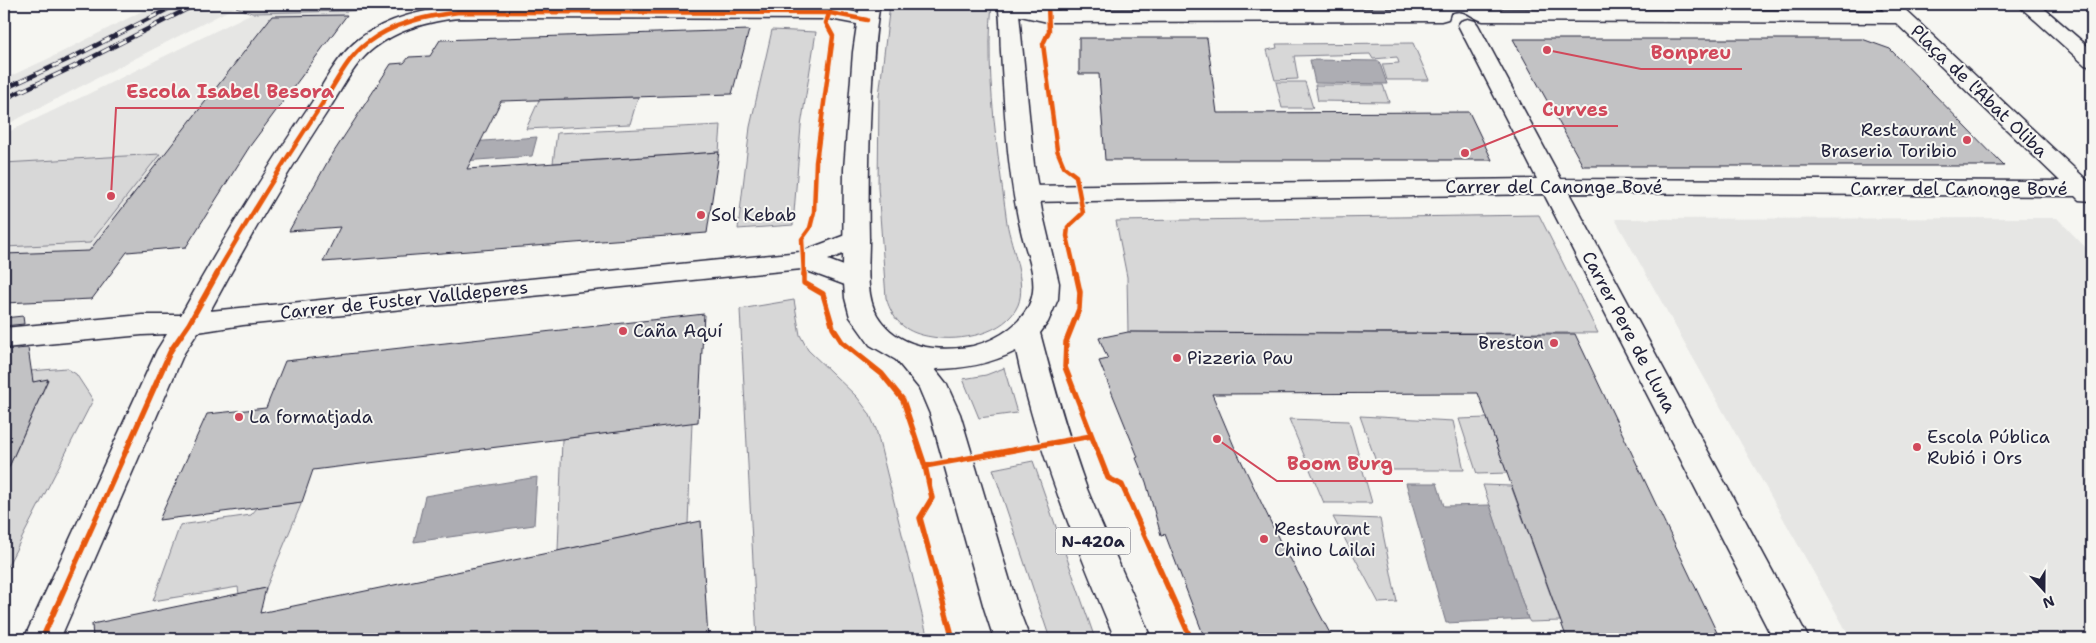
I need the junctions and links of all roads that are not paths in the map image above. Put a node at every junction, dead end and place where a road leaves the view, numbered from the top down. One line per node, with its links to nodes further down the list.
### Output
1 (2027, 4): 8 (street)
2 (864, 9): 13 (street); 16 (street)
3 (1746, 10): 4 (street); 6 (street)
4 (1895, 10): 12 (street, Plaça de l'Abat Oliba)
5 (1009, 12): 6 (street); 11 (street)
6 (1467, 12): 10 (street, Carrer Pere de Lluna)
7 (2092, 38): 8 (street)
8 (2070, 41): 9 (street)
9 (2092, 61)
10 (1552, 186): 11 (street, Carrer del Canonge Bové); 12 (street, Carrer del Canonge Bové); 23 (street, Carrer Pere de Lluna)
11 (1027, 194): 17 (street)
12 (2087, 195)
13 (856, 239): 14 (street, Carrer de Fuster Valldeperes); 15 (street)
14 (804, 260): 15 (street, Carrer de Fuster Valldeperes); 16 (street, Carrer de Fuster Valldeperes)
15 (856, 280): 19 (street)
16 (189, 324): 18 (street, Carrer de Fuster Valldeperes); 20 (street)
17 (1026, 333): 19 (street); 22 (street, N-420a)
18 (4, 338)
19 (907, 355): 21 (street)
20 (42, 639)
21 (1012, 639)
22 (1134, 639)
23 (1791, 639)

